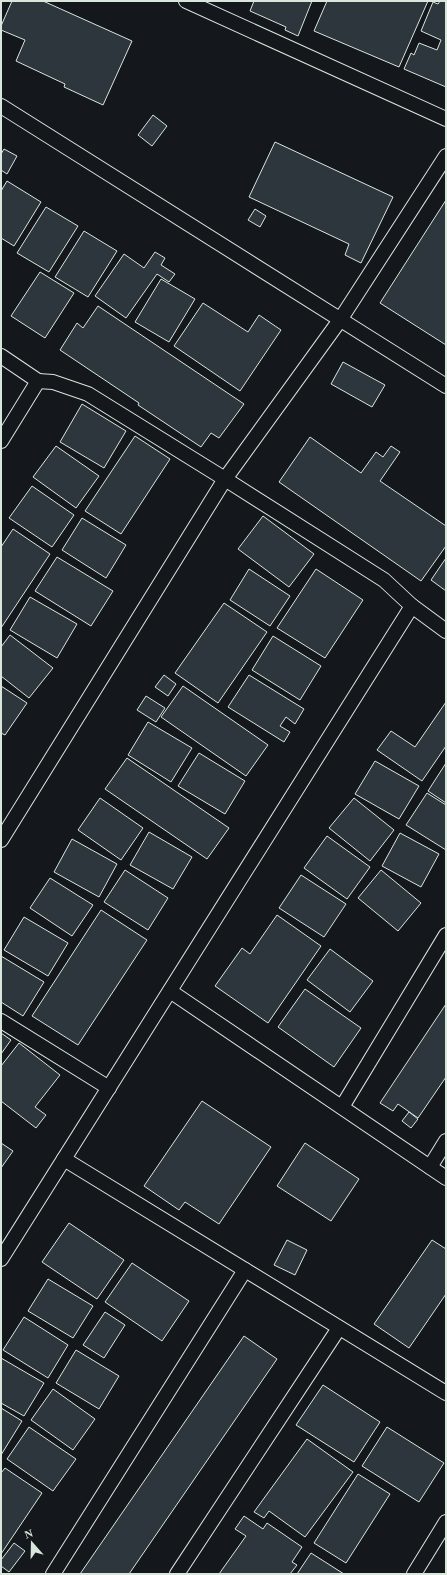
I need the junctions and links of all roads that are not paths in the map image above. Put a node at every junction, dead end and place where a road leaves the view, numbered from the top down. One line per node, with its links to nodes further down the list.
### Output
1 (186, 1): 3 (street)
2 (1, 106): 5 (street)
3 (446, 119)
4 (446, 156): 5 (street)
5 (340, 320): 8 (street); 10 (street)
6 (1, 356): 7 (street)
7 (38, 381): 9 (street); 10 (street)
8 (446, 386)
9 (1, 440)
10 (225, 479): 11 (street); 13 (street)
11 (412, 606): 12 (street); 15 (street)
12 (446, 631)
13 (1, 840)
14 (446, 935): 18 (street)
15 (170, 991): 17 (street); 18 (street)
16 (1, 1021): 17 (street)
17 (109, 1088): 20 (street)
18 (342, 1107): 21 (street)
19 (446, 1141): 21 (street)
20 (64, 1159): 23 (street); 24 (street)
21 (430, 1167): 22 (street)
22 (446, 1178)
23 (1, 1258)
24 (245, 1270): 25 (street); 28 (street)
25 (339, 1328): 26 (street); 29 (street)
26 (446, 1393)
27 (446, 1522): 30 (street)
28 (53, 1574)
29 (177, 1574)
30 (414, 1574)

